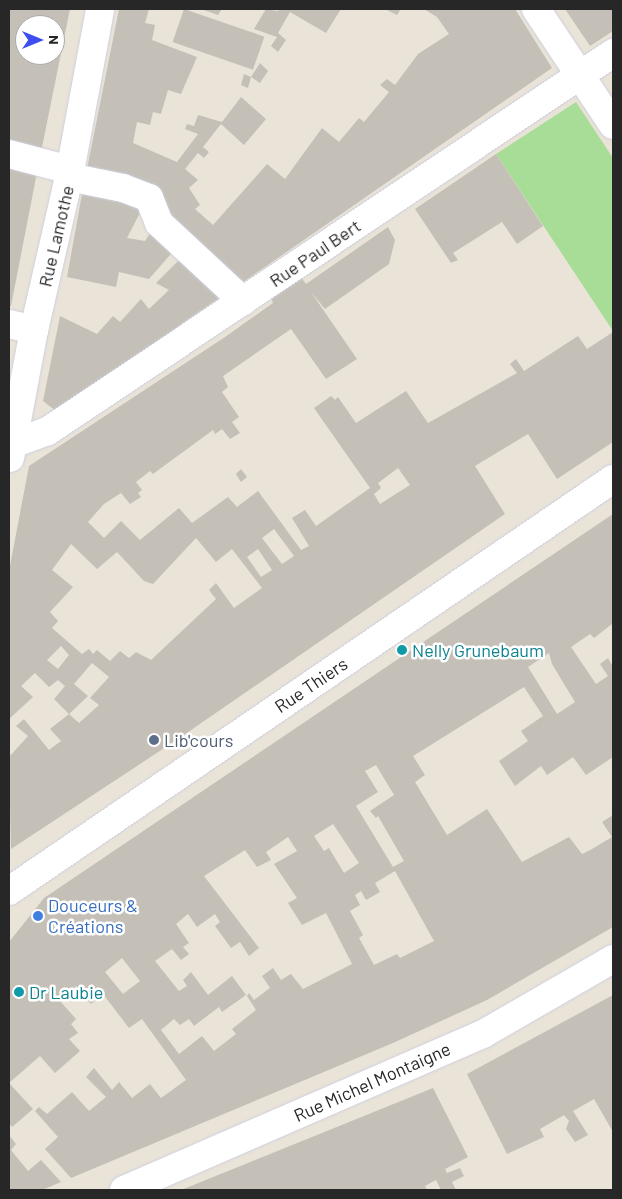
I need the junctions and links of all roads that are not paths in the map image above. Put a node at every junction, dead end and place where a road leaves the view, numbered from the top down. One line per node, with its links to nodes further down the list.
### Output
1 (100, 9): 7 (street, Rue Lamothe)
2 (536, 9): 4 (street)
3 (613, 53): 4 (street, Rue Paul Bert)
4 (580, 74): 5 (street); 8 (street, Rue Paul Bert)
5 (613, 125)
6 (9, 154): 7 (street)
7 (70, 174): 8 (street); 9 (street, Rue Lamothe)
8 (243, 301): 10 (street, Rue Paul Bert)
9 (21, 327): 10 (street, Rue Lamothe)
10 (10, 453)
11 (613, 479): 12 (street, Rue Thiers)
12 (9, 891)
13 (613, 959): 14 (street, Rue Michel Montaigne)
14 (124, 1190)

